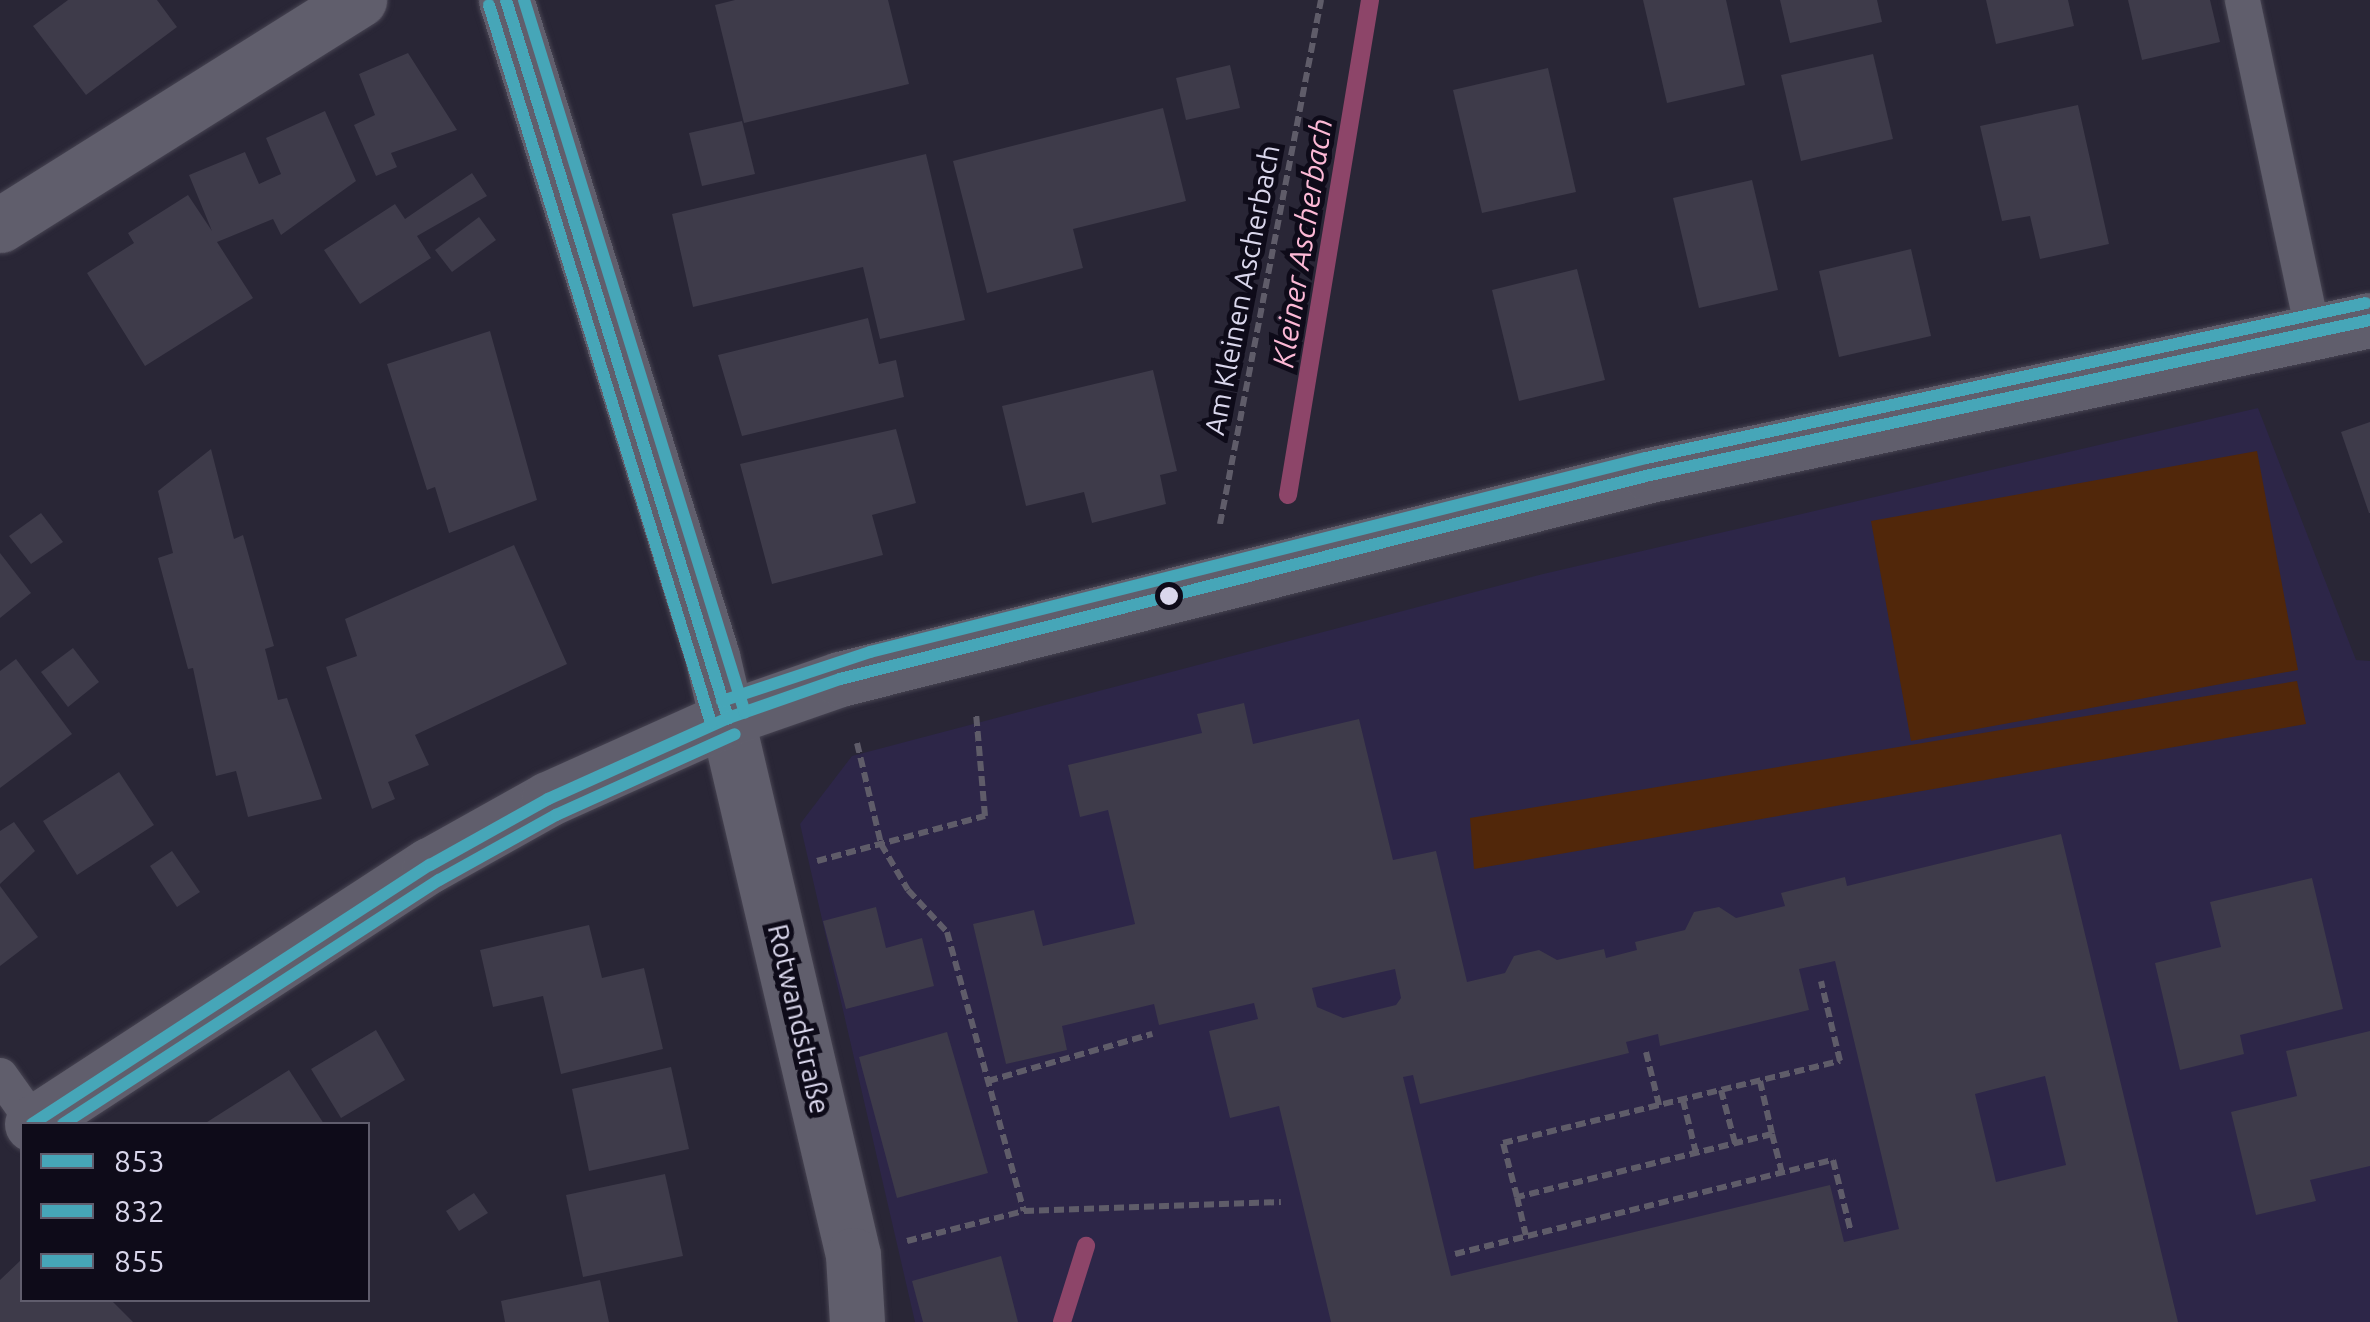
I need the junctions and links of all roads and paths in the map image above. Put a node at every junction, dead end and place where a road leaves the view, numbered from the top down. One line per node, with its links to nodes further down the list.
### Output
1 (360, 0): 5 (street)
2 (506, 0): 10 (street, Rotwandstraße)
3 (1321, 0): 8 (path, Am Kleinen Ascherbach)
4 (2242, 0): 7 (lane)
5 (0, 225)
6 (2370, 320): 7 (street)
7 (2313, 334): 8 (street)
8 (1209, 588): 10 (street)
9 (976, 712): 12 (path)
10 (728, 718): 13 (street, Rotwandstraße); 24 (street)
11 (856, 743): 12 (path)
12 (881, 844): 13 (path); 18 (path)
13 (766, 874): 34 (street, Rotwandstraße)
14 (1821, 981): 19 (path)
15 (1152, 1034): 18 (path)
16 (1646, 1052): 22 (path)
17 (0, 1075): 23 (lane)
18 (988, 1081): 31 (path)
19 (1760, 1081): 20 (path); 25 (path)
20 (1722, 1090): 21 (path); 26 (path)
21 (1683, 1100): 22 (path); 27 (path)
22 (1659, 1106): 29 (path)
23 (32, 1122)
24 (36, 1122)
25 (1772, 1134): 26 (path); 28 (path)
26 (1735, 1143): 27 (path)
27 (1696, 1153): 29 (path)
28 (1782, 1173): 32 (path); 33 (path)
29 (1516, 1198): 33 (path)
30 (1281, 1202): 31 (path)
31 (1024, 1211): 34 (path)
32 (1851, 1232)
33 (1526, 1235): 35 (path)
34 (853, 1254): 36 (street, Rotwandstraße)
35 (1455, 1254)
36 (857, 1322)

